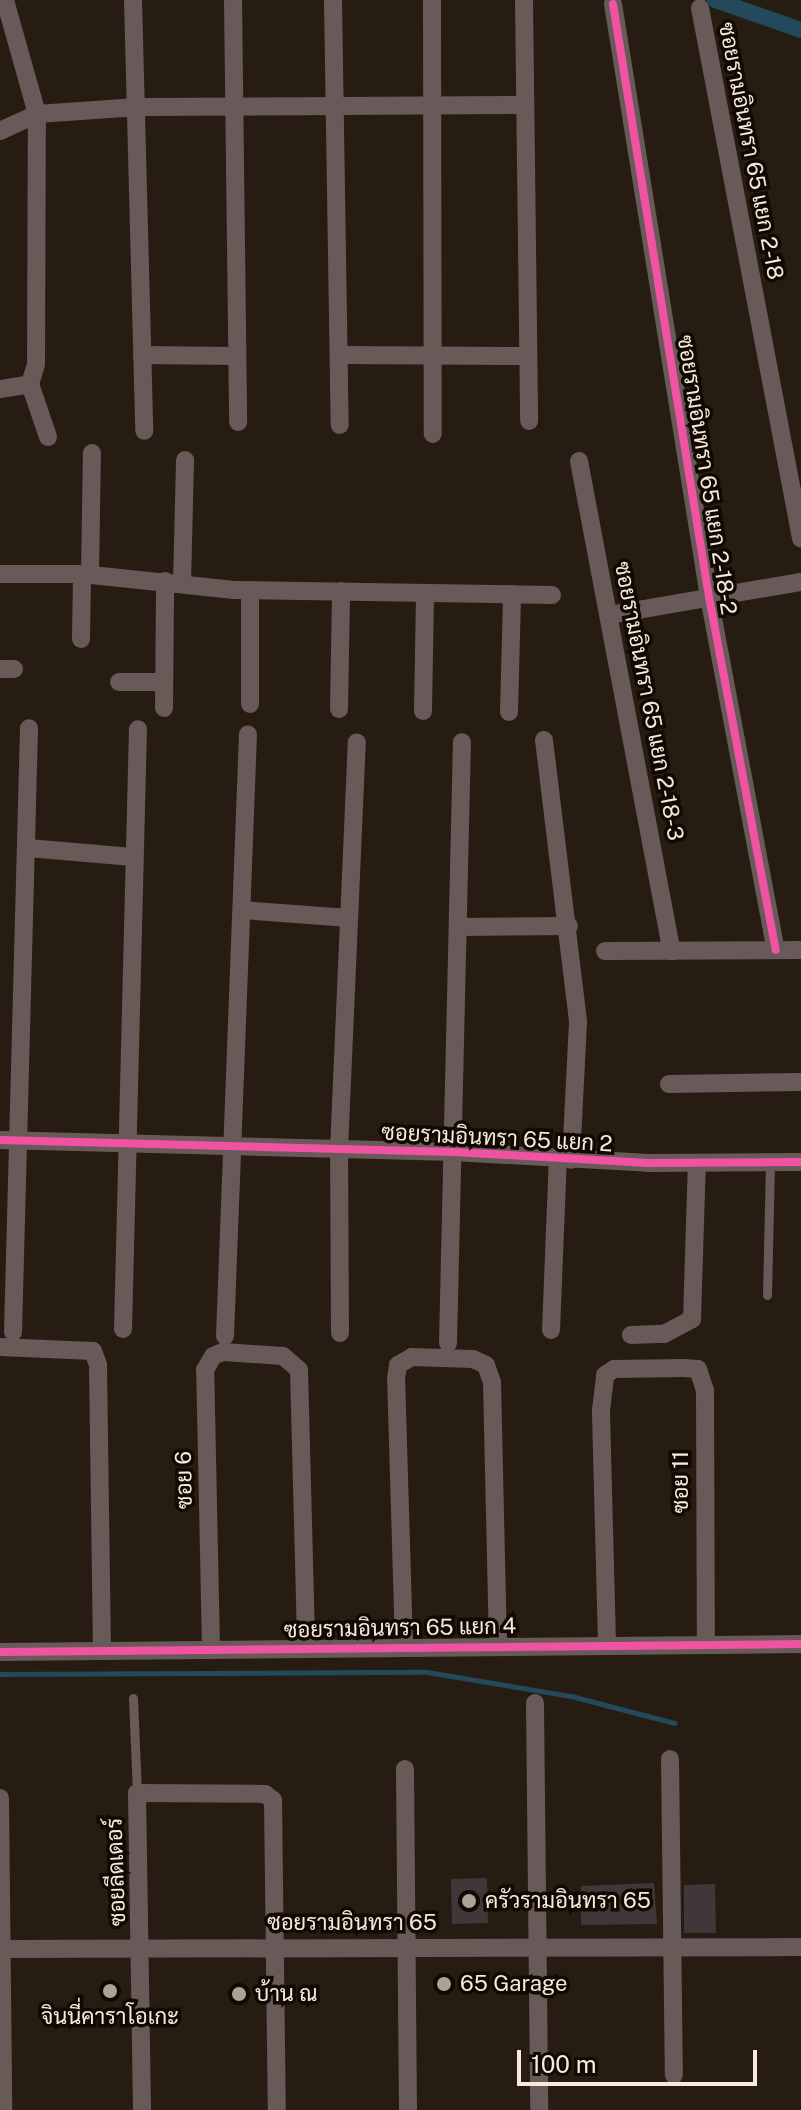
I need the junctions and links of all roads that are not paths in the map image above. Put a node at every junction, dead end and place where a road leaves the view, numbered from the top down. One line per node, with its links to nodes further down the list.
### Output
1 (5, 0): 14 (street)
2 (133, 0): 12 (street)
3 (233, 0): 13 (street)
4 (333, 0): 10 (street)
5 (432, 0): 11 (street)
6 (524, 0): 9 (street)
7 (613, 4): 42 (street, ซอยรามอินทรา 65 แยก 2-18-2)
8 (700, 8): 32 (street, ซอยรามอินทรา 65 แยก 2-18)
9 (524, 105): 11 (street); 20 (street)
10 (334, 106): 11 (street); 13 (street); 17 (street)
11 (433, 106): 19 (street)
12 (138, 107): 13 (street); 14 (street); 16 (street)
13 (234, 109): 18 (street)
14 (37, 114): 15 (street); 21 (street)
15 (0, 131)
16 (142, 355): 18 (street); 26 (street)
17 (339, 355): 19 (street); 25 (street)
18 (236, 356): 24 (street)
19 (434, 356): 20 (street); 27 (street)
20 (527, 356): 23 (street)
21 (30, 384): 22 (street); 28 (street)
22 (0, 389)
23 (529, 421)
24 (238, 422)
25 (340, 425)
26 (144, 431)
27 (433, 434)
28 (48, 437)
29 (92, 453): 34 (street)
30 (185, 460): 35 (street)
31 (579, 461): 43 (street, ซอยรามอินทรา 65 แยก 2-18-3)
32 (801, 538)
33 (0, 574): 34 (street)
34 (86, 575): 35 (street); 44 (street)
35 (173, 582): 37 (street); 46 (street)
36 (801, 582): 42 (street)
37 (250, 590): 38 (street); 47 (street)
38 (341, 591): 39 (street); 49 (street)
39 (425, 593): 40 (street); 50 (street)
40 (512, 594): 41 (street); 51 (street)
41 (552, 595)
42 (709, 597): 43 (street); 64 (street, ซอยรามอินทรา 65 แยก 2-18-2)
43 (609, 615): 67 (street, ซอยรามอินทรา 65 แยก 2-18-3)
44 (81, 639)
45 (119, 682): 46 (street)
46 (164, 682): 48 (street)
47 (250, 704)
48 (164, 708)
49 (339, 709)
50 (423, 711)
51 (509, 712)
52 (29, 728): 58 (street)
53 (138, 729): 59 (street)
54 (248, 734): 60 (street)
55 (544, 740): 62 (street)
56 (357, 742): 61 (street)
57 (462, 742): 63 (street)
58 (28, 848): 59 (street); 70 (street)
59 (133, 857): 71 (street)
60 (242, 910): 61 (street); 72 (street)
61 (349, 918): 73 (street)
62 (569, 926): 63 (street); 75 (street)
63 (458, 927): 74 (street)
64 (776, 950): 65 (street); 67 (street)
65 (801, 950)
66 (605, 951): 67 (street)
67 (672, 951)
68 (801, 1082): 69 (street)
69 (669, 1084)
70 (9, 1140): 71 (street, ซอยรามอินทรา 65 แยก 2); 82 (street)
71 (125, 1147): 72 (street, ซอยรามอินทรา 65 แยก 2); 80 (street)
72 (233, 1149): 73 (street, ซอยรามอินทรา 65 แยก 2); 85 (street)
73 (339, 1150): 74 (street, ซอยรามอินทรา 65 แยก 2); 83 (street)
74 (454, 1152): 75 (street, ซอยรามอินทรา 65 แยก 2); 87 (street)
75 (565, 1159): 77 (street, ซอยรามอินทรา 65 แยก 2); 81 (street)
76 (801, 1162): 78 (street, ซอยรามอินทรา 65 แยก 2)
77 (697, 1163): 78 (street, ซอยรามอินทรา 65 แยก 2); 84 (street)
78 (770, 1163): 79 (lane)
79 (767, 1295)
80 (123, 1329)
81 (551, 1330)
82 (13, 1332)
83 (340, 1333)
84 (631, 1335)
85 (225, 1336)
86 (0, 1347): 95 (street)
87 (446, 1350): 91 (street); 92 (street)
88 (607, 1643): 89 (street, ซอยรามอินทรา 65 แยก 4); 89 (street, ซอย 11); 92 (street, ซอยรามอินทรา 65 แยก 4)
89 (706, 1643): 90 (street, ซอยรามอินทรา 65 แยก 4)
90 (801, 1644)
91 (404, 1645): 92 (street, ซอยรามอินทรา 65 แยก 4); 93 (street, ซอยรามอินทรา 65 แยก 4)
92 (498, 1645)
93 (306, 1646): 94 (street, ซอยรามอินทรา 65 แยก 4); 94 (street, ซอย 6)
94 (211, 1648): 95 (street, ซอยรามอินทรา 65 แยก 4)
95 (102, 1651): 96 (street, ซอยรามอินทรา 65 แยก 4)
96 (0, 1652)
97 (133, 1698): 101 (lane)
98 (535, 1703): 106 (street)
99 (670, 1759): 109 (street)
100 (405, 1769): 103 (street)
101 (137, 1793): 105 (street); 108 (street, ซอยลีดเดอร์)
102 (0, 1798): 107 (street)
103 (405, 1946): 105 (street, ซอยรามอินทรา 65); 106 (street, ซอยรามอินทรา 65); 114 (street)
104 (801, 1947): 109 (street, ซอยรามอินทรา 65)
105 (278, 1948): 108 (street, ซอยรามอินทรา 65); 113 (street)
106 (540, 1948): 109 (street, ซอยรามอินทรา 65); 115 (street)
107 (1, 1949): 108 (street, ซอยรามอินทรา 65); 111 (street)
108 (143, 1949): 112 (street, ซอยลีดเดอร์)
109 (674, 1950): 110 (street)
110 (674, 2075)
111 (3, 2110)
112 (142, 2110)
113 (277, 2110)
114 (408, 2110)
115 (539, 2110)

